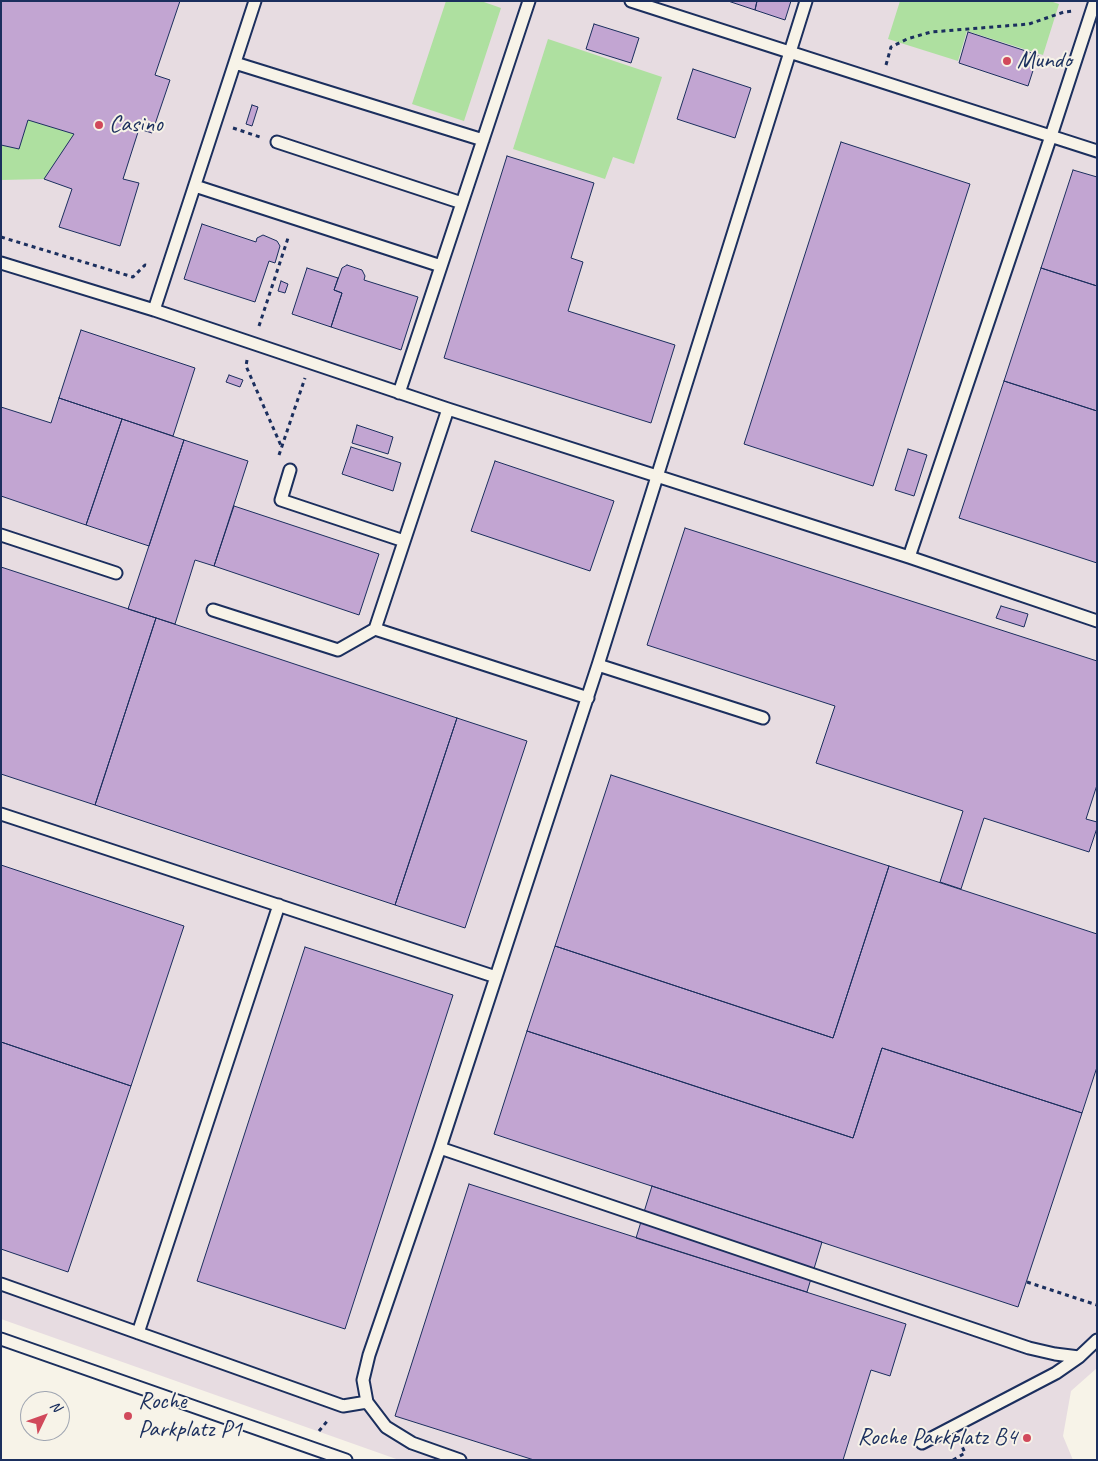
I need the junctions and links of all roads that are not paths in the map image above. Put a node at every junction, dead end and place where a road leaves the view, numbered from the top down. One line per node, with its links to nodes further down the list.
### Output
1 (255, 1): 7 (lane)
2 (529, 1): 9 (lane)
3 (631, 1): 6 (lane)
4 (806, 1): 6 (lane)
5 (1093, 5): 8 (lane)
6 (790, 53): 8 (lane); 20 (lane)
7 (235, 63): 9 (lane); 12 (lane)
8 (1051, 136): 11 (lane); 23 (lane)
9 (483, 140): 13 (lane)
10 (277, 142): 13 (lane)
11 (1097, 151)
12 (196, 186): 15 (lane); 16 (lane)
13 (462, 203): 15 (lane)
14 (1, 263): 16 (lane)
15 (442, 266): 17 (lane)
16 (154, 310): 17 (lane)
17 (399, 393): 18 (lane)
18 (448, 409): 20 (lane); 22 (lane)
19 (290, 470): 22 (lane)
20 (658, 477): 23 (lane); 28 (lane)
21 (1, 535): 24 (lane)
22 (404, 541): 27 (lane)
23 (909, 557): 26 (lane)
24 (116, 573)
25 (213, 610): 27 (lane)
26 (1097, 621)
27 (376, 629): 29 (lane)
28 (598, 665): 29 (lane); 30 (lane)
29 (588, 698): 33 (lane)
30 (763, 718)
31 (1, 814): 32 (lane)
32 (279, 905): 33 (lane); 36 (lane)
33 (496, 977): 34 (lane)
34 (440, 1148): 39 (lane); 40 (lane)
35 (1, 1284): 36 (lane)
36 (138, 1333): 40 (lane)
37 (1, 1339): 42 (lane)
38 (1097, 1340): 39 (lane)
39 (1079, 1357): 41 (lane)
40 (367, 1402): 43 (lane)
41 (922, 1443)
42 (346, 1460)
43 (460, 1460)

